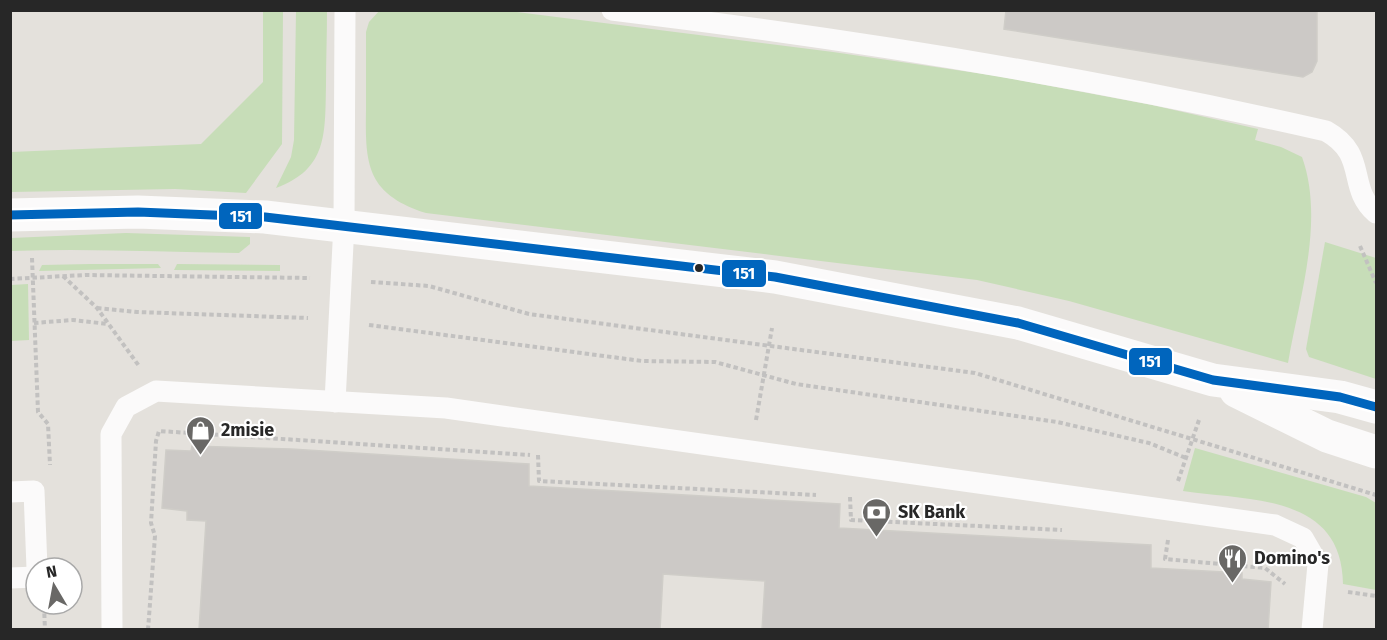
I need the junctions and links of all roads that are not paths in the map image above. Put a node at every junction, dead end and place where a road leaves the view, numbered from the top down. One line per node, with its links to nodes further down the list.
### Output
1 (345, 10): 5 (lane)
2 (612, 10): 3 (lane)
3 (1377, 213)
4 (10, 215): 5 (street)
5 (344, 225): 6 (street); 7 (lane)
6 (1213, 380): 8 (street); 9 (street)
7 (335, 402): 12 (lane); 13 (lane)
8 (1377, 407)
9 (1377, 452)
10 (10, 492): 11 (lane)
11 (37, 556)
12 (112, 630)
13 (1312, 630)

